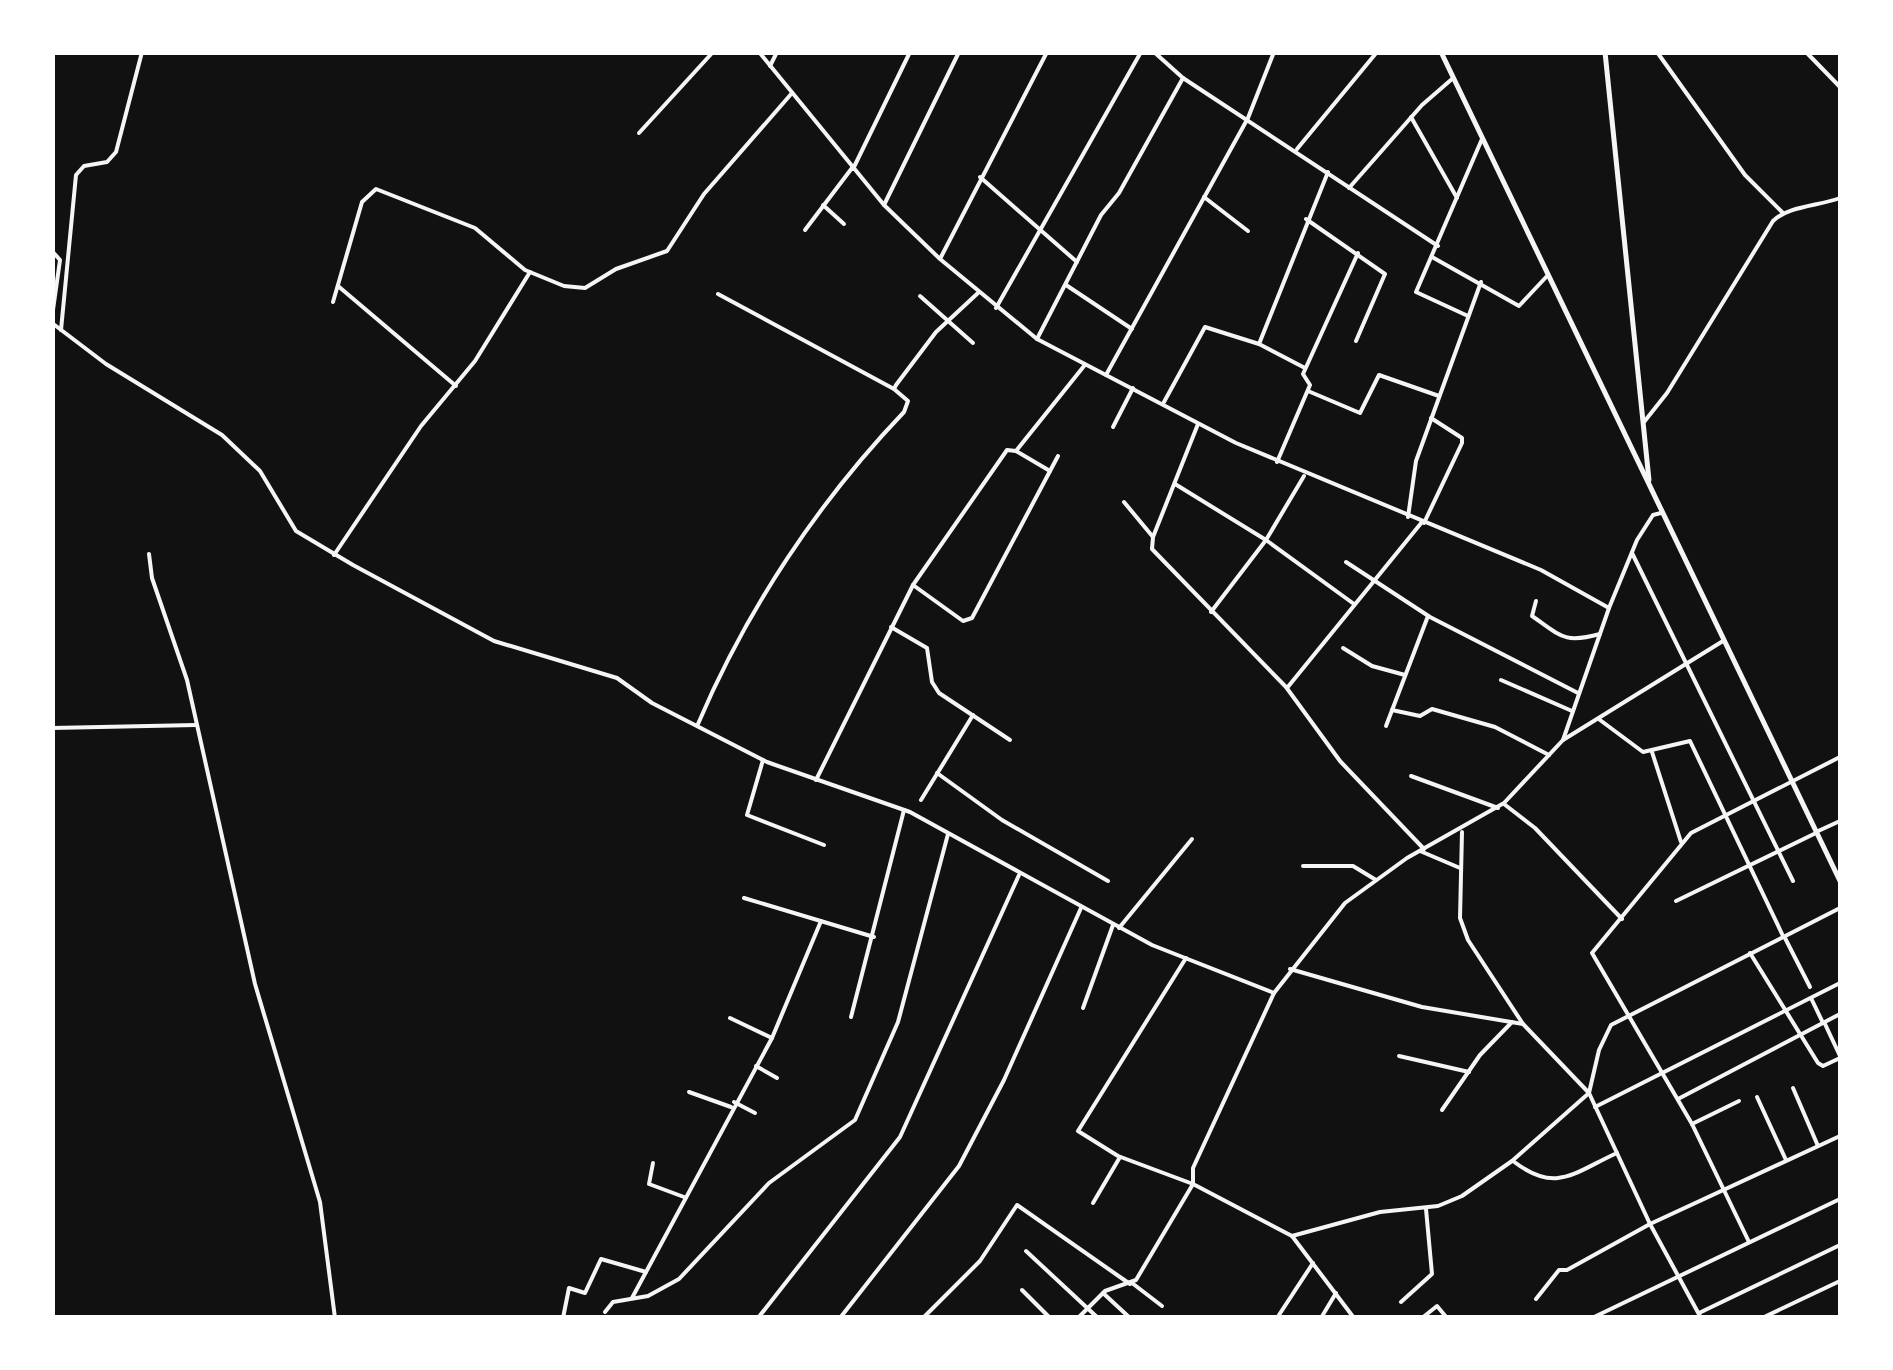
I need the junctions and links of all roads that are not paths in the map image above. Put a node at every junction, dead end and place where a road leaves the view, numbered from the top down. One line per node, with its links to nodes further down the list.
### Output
1 (142, 52): 60 (street)
2 (713, 52): 23 (street)
3 (759, 52): 16 (street)
4 (778, 52): 16 (street)
5 (910, 52): 26 (street)
6 (959, 52): 34 (street)
7 (1047, 52): 28 (street)
8 (1141, 52): 38 (street)
9 (1154, 52): 17 (street)
10 (1274, 52): 22 (street)
11 (1378, 52): 25 (street)
12 (1441, 52): 18 (main road)
13 (1605, 52): 77 (main road)
14 (1657, 52): 35 (street)
15 (1806, 52): 19 (street)
16 (770, 66): 20 (street)
17 (1184, 78): 22 (street); 46 (street)
18 (1453, 78): 21 (street); 24 (main road)
19 (1840, 86)
20 (792, 94): 26 (street); 47 (street)
21 (1411, 117): 29 (street); 31 (street)
22 (1248, 118): 25 (street); 30 (street)
23 (639, 133)
24 (1482, 139): 31 (street); 48 (main road)
25 (1296, 148): 27 (street)
26 (853, 169): 33 (street); 34 (street)
27 (1328, 172): 29 (street); 36 (street)
28 (980, 178): 38 (street); 45 (street)
29 (1348, 188): 41 (street)
30 (1204, 197): 40 (street); 61 (street)
31 (1457, 198): 41 (street)
32 (1840, 198): 35 (street)
33 (822, 204): 37 (street); 39 (street)
34 (884, 205): 45 (street)
35 (1782, 212): 77 (street)
36 (1306, 219): 43 (street); 65 (street)
37 (844, 224)
38 (1037, 229): 46 (street); 56 (street)
39 (805, 230)
40 (1248, 231)
41 (1438, 246): 44 (street)
42 (52, 251): 58 (street)
43 (1358, 252): 63 (street); 67 (street)
44 (1432, 257): 49 (street); 57 (street)
45 (940, 259): 52 (street)
46 (1076, 262): 50 (street)
47 (530, 272): 51 (street); 69 (street)
48 (1548, 275): 49 (street); 85 (main road)
49 (1481, 282): 57 (street)
50 (1066, 284): 61 (street); 62 (street)
51 (338, 286): 55 (street); 69 (street)
52 (978, 293): 56 (street); 59 (street)
53 (718, 294): 71 (street)
54 (920, 296): 59 (street)
55 (333, 302)
56 (996, 308): 62 (street)
57 (1468, 316): 73 (street)
58 (52, 320): 60 (street)
59 (948, 321): 64 (street); 71 (street)
60 (61, 330): 94 (street)
61 (1132, 330): 68 (street)
62 (1037, 339): 66 (street)
63 (1356, 341)
64 (973, 343)
65 (1260, 344): 67 (street); 74 (street)
66 (1084, 366): 68 (street); 79 (street)
67 (1305, 368): 72 (street)
68 (1106, 374): 70 (street)
69 (456, 386): 94 (street)
70 (1133, 388): 74 (street); 78 (street)
71 (894, 389): 116 (street)
72 (1308, 391): 73 (street); 81 (street)
73 (1439, 396): 75 (street)
74 (1164, 404): 76 (street)
75 (1431, 418): 88 (street); 89 (street)
76 (1199, 422): 81 (street); 84 (street)
77 (1644, 422): 85 (main road)
78 (1113, 427)
79 (1016, 451): 82 (street); 97 (street)
80 (1058, 456): 82 (street)
81 (1277, 462): 83 (street)
82 (1050, 471): 97 (street)
83 (1305, 475): 88 (street); 91 (street)
84 (1174, 483): 90 (street); 91 (street)
85 (1650, 488): 87 (main road)
86 (1124, 502): 90 (street)
87 (1662, 513): 92 (street); 105 (main road)
88 (1408, 517): 89 (street)
89 (1423, 523): 96 (street); 100 (street)
90 (1152, 537): 101 (street)
91 (1266, 540): 99 (street); 101 (street)
92 (1632, 553): 100 (street); 107 (street)
93 (149, 554): 117 (street)
94 (334, 554): 116 (street)
95 (1346, 562): 96 (street)
96 (1373, 580): 99 (street); 102 (street)
97 (913, 585): 103 (street)
98 (1536, 601): 104 (street)
99 (1354, 604): 110 (street)
100 (1609, 608): 104 (street)
101 (1211, 612): 110 (street)
102 (1428, 616): 108 (street); 111 (street)
103 (891, 627): 114 (street); 128 (street)
104 (1600, 634): 111 (street)
105 (1723, 640): 107 (street); 129 (main road)
106 (1343, 648): 108 (street)
107 (1686, 660): 115 (street); 131 (street)
108 (1405, 675): 112 (street)
109 (1501, 680): 113 (street)
110 (1287, 688): 143 (street)
111 (1578, 693): 113 (street)
112 (1392, 710): 118 (street); 123 (street)
113 (1572, 712): 121 (street)
114 (973, 715): 120 (street); 126 (street)
115 (1600, 720): 121 (street); 122 (street)
116 (698, 724): 125 (street)
117 (196, 725): 119 (street); 230 (street)
118 (1386, 726)
119 (52, 728)
120 (1010, 740)
121 (1562, 740): 123 (street)
122 (1652, 750): 135 (street); 141 (street)
123 (1549, 755): 132 (street)
124 (1840, 757): 129 (street)
125 (762, 760): 128 (street); 142 (street)
126 (937, 773): 130 (street); 151 (street)
127 (1411, 776): 133 (street)
128 (816, 780): 134 (street)
129 (1792, 784): 131 (street); 138 (main road)
130 (921, 800)
131 (1755, 802): 135 (street); 144 (street)
132 (1504, 804): 133 (street); 157 (street)
133 (1498, 808): 137 (street)
134 (904, 810): 139 (street); 161 (street)
135 (1725, 818): 141 (street); 146 (street)
136 (1840, 821): 138 (street)
137 (1462, 830): 143 (street); 147 (street)
138 (1816, 833): 144 (street); 150 (main road)
139 (948, 834): 148 (street); 223 (street)
140 (1192, 840): 159 (street)
141 (1682, 842): 157 (street)
142 (824, 845)
143 (1422, 850): 147 (street); 149 (street)
144 (1778, 852): 146 (street); 152 (street)
145 (1303, 866): 149 (street)
146 (1748, 867): 154 (street); 160 (street)
147 (1460, 868): 177 (street)
148 (1019, 875): 155 (street); 232 (street)
149 (1376, 880): 164 (street)
150 (1840, 880)
151 (1108, 881)
152 (1793, 881)
153 (744, 898): 158 (street)
154 (1676, 901)
155 (1080, 908): 159 (street); 233 (street)
156 (1840, 908): 160 (street)
157 (1622, 919): 171 (street)
158 (820, 921): 161 (street); 179 (street)
159 (1116, 926): 163 (street); 169 (street)
160 (1784, 936): 162 (street); 166 (street)
161 (874, 938): 173 (street)
162 (1750, 953): 170 (street); 171 (street)
163 (1186, 958): 167 (street); 200 (street)
164 (1290, 970): 167 (street); 175 (street)
165 (1840, 983): 168 (street)
166 (1810, 987)
167 (1274, 993): 204 (street)
168 (1811, 998): 170 (street); 176 (street)
169 (1083, 1008)
170 (1784, 1011): 178 (street); 183 (street)
171 (1630, 1013): 183 (street); 188 (street)
172 (1840, 1014): 176 (street)
173 (851, 1017)
174 (730, 1018): 179 (street)
175 (1512, 1022): 177 (street); 184 (street)
176 (1824, 1023): 178 (street); 181 (street)
177 (1523, 1024): 188 (street)
178 (1800, 1034): 181 (street); 190 (street)
179 (772, 1038): 182 (street)
180 (1398, 1056): 184 (street)
181 (1840, 1057)
182 (756, 1066): 185 (street); 192 (street)
183 (1662, 1070): 190 (street); 193 (street)
184 (1469, 1072): 194 (street)
185 (777, 1078)
186 (1792, 1088): 198 (street)
187 (689, 1092): 192 (street)
188 (1588, 1093): 193 (street); 202 (street)
189 (1757, 1098): 201 (street)
190 (1678, 1099): 196 (street)
191 (1739, 1101): 196 (street)
192 (732, 1105): 195 (street); 206 (street)
193 (1595, 1107): 199 (street)
194 (1442, 1110)
195 (754, 1113)
196 (1692, 1124): 205 (street)
197 (1840, 1136): 198 (street)
198 (1818, 1146): 201 (street)
199 (1617, 1153): 202 (street); 210 (street)
200 (1120, 1157): 204 (street); 208 (street)
201 (1786, 1160): 205 (street)
202 (1512, 1161): 209 (street)
203 (653, 1163): 206 (street)
204 (1192, 1184): 211 (street); 219 (street)
205 (1724, 1191): 210 (street); 212 (street)
206 (684, 1197): 216 (street)
207 (1840, 1199): 212 (street)
208 (1093, 1203)
209 (1426, 1208): 211 (street); 225 (street)
210 (1650, 1224): 217 (street); 224 (street)
211 (1292, 1236): 215 (street)
212 (1749, 1242): 217 (street)
213 (1840, 1245): 229 (street)
214 (1026, 1251): 227 (street)
215 (1313, 1263): 222 (street); 239 (street)
216 (646, 1272): 223 (street); 231 (street)
217 (1677, 1275): 229 (street); 244 (street)
218 (1840, 1280): 245 (street)
219 (1131, 1283): 221 (street); 226 (street); 234 (street)
220 (1022, 1290): 235 (street)
221 (1102, 1293): 227 (street); 238 (street)
222 (1336, 1293): 240 (street); 241 (street)
223 (632, 1298): 228 (street)
224 (1536, 1299)
225 (1401, 1302)
226 (1162, 1306)
227 (1087, 1308): 236 (street); 237 (street)
228 (605, 1312)
229 (1700, 1315)
230 (335, 1318)
231 (562, 1318)
232 (758, 1318)
233 (840, 1318)
234 (922, 1318)
235 (1050, 1318)
236 (1078, 1318)
237 (1098, 1318)
238 (1130, 1318)
239 (1277, 1318)
240 (1321, 1318)
241 (1354, 1318)
242 (1422, 1318): 243 (street)
243 (1447, 1318)
244 (1592, 1318)
245 (1762, 1318)

